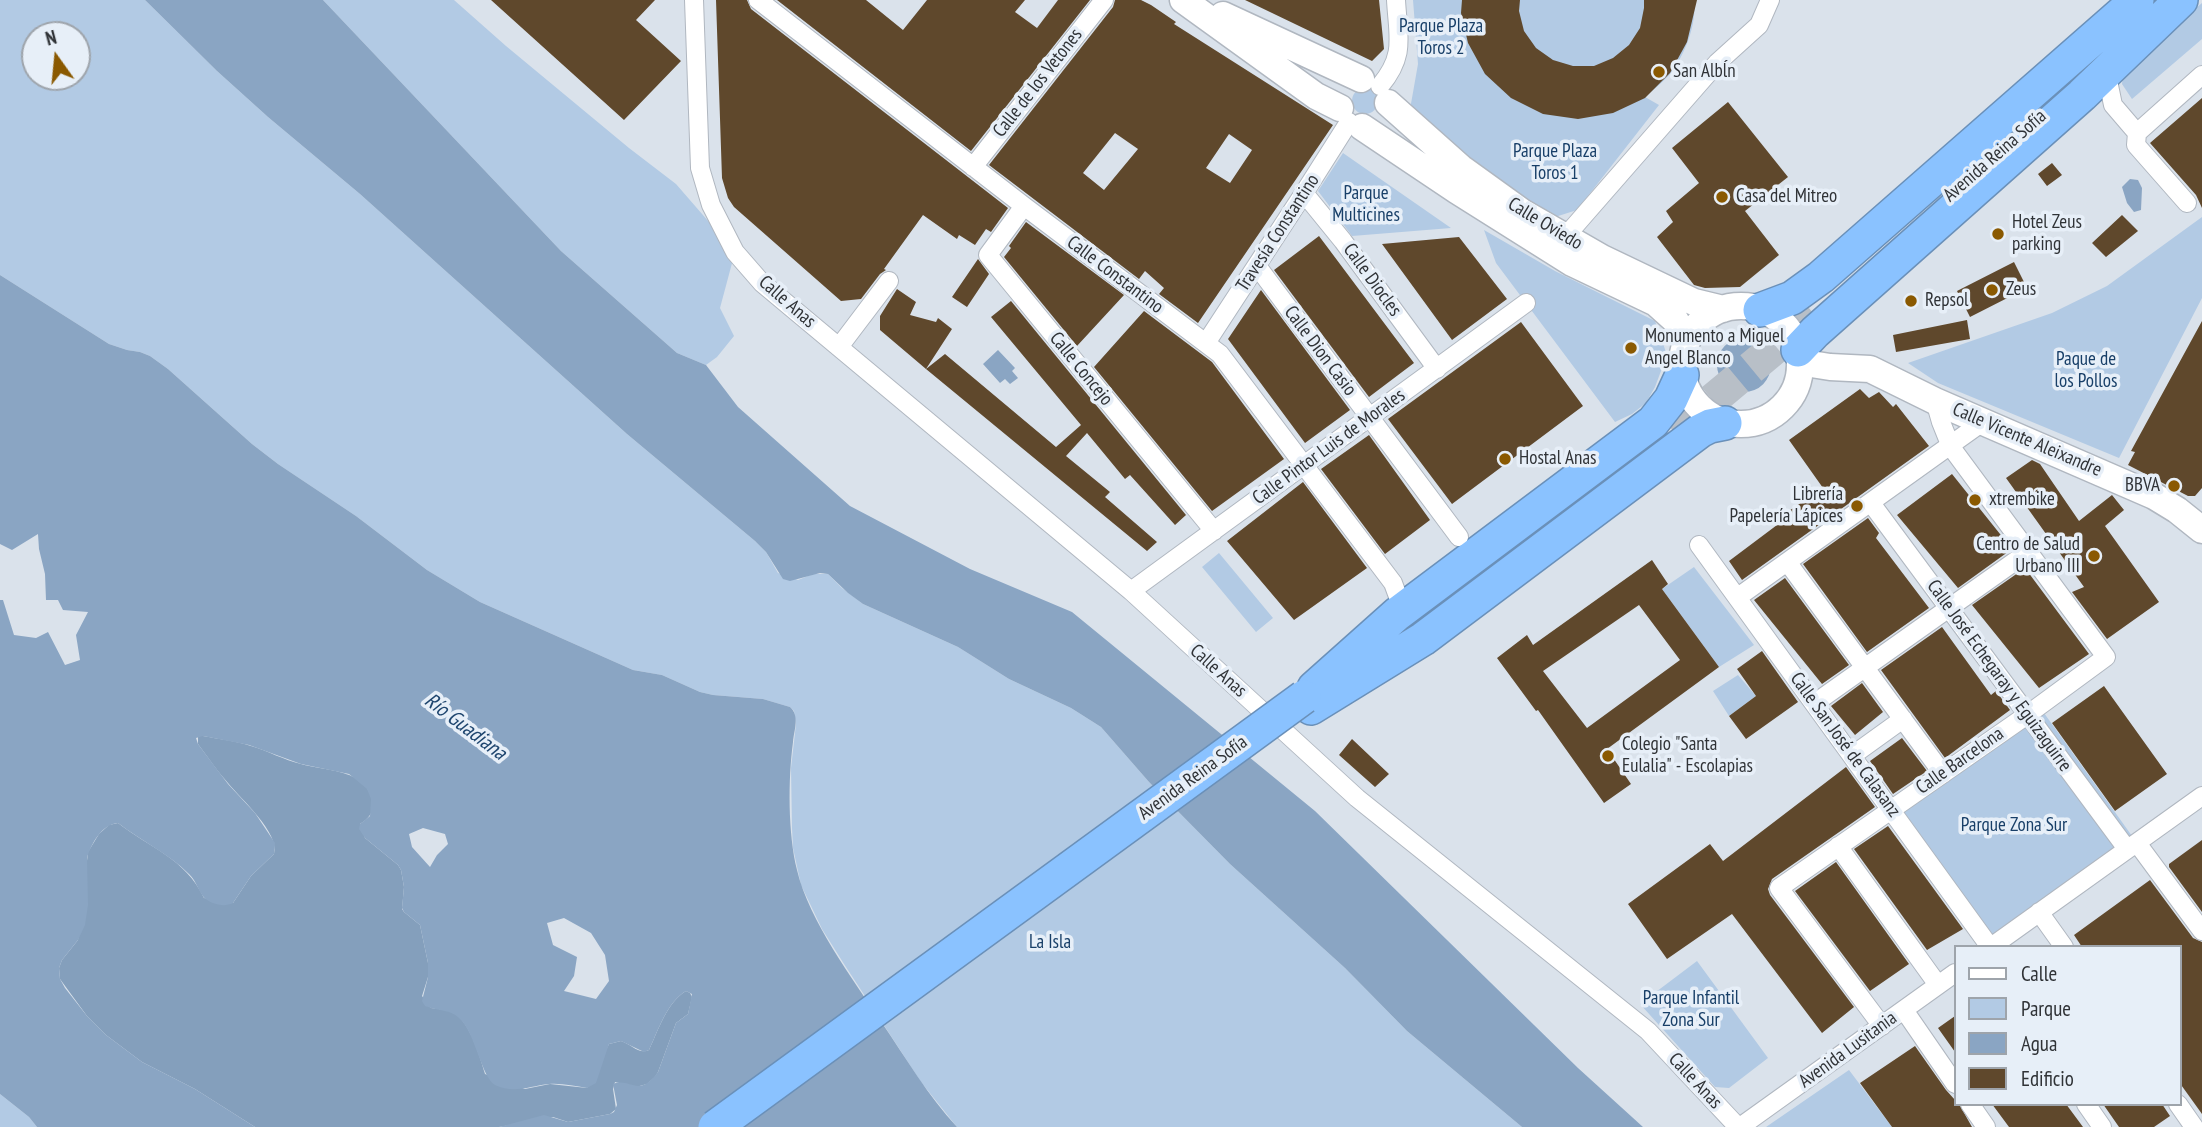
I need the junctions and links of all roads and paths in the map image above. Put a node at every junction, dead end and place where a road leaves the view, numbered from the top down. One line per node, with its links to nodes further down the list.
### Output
1 (694, 0): 28 (street, Calle Anas)
2 (758, 0): 17 (street, Calle Constantino)
3 (1104, 0): 17 (street, Calle de los Vetones)
4 (1183, 0): 15 (main road, Calle Oviedo)
5 (1191, 0): 13 (main road, Calle Oviedo)
6 (1396, 0): 13 (street)
7 (1770, 0): 21 (street)
8 (2137, 0): 26 (highway)
9 (2145, 0): 10 (highway, Avenida Reina Sofía)
10 (2172, 0)
11 (2181, 0): 14 (highway)
12 (2202, 75): 16 (street)
13 (1376, 89): 15 (main road); 15 (main road); 21 (main road, Calle Oviedo)
14 (2097, 100): 16 (street); 29 (highway)
15 (1350, 119): 18 (street, Travesía Constantino); 30 (main road, Calle Oviedo)
16 (2137, 133): 19 (street)
17 (973, 166): 20 (street, Calle Constantino)
18 (1304, 193): 22 (street, Travesía Constantino); 32 (street, Calle Diocles)
19 (2187, 203)
20 (1024, 206): 27 (street, Calle Constantino); 43 (street, Calle Concejo)
21 (1566, 237): 25 (main road, Calle Oviedo)
22 (1257, 266): 27 (street, Travesía Constantino); 35 (street, Calle Dion Casio)
23 (889, 281): 28 (street)
24 (1526, 303): 32 (street, Calle Pintor Luis de Morales)
25 (1723, 309): 26 (main road); 30 (main road)
26 (1760, 310): 29 (main road)
27 (1206, 343): 40 (street, Calle Constantino)
28 (839, 347): 48 (street, Calle Anas)
29 (1799, 354): 31 (main road, Calle Vicente Aleixandre); 33 (main road)
30 (1684, 360): 37 (main road); 51 (highway)
31 (1844, 367): 33 (main road); 34 (main road, Calle Vicente Aleixandre)
32 (1437, 369): 35 (street, Calle Pintor Luis de Morales)
33 (1794, 390): 37 (main road)
34 (1935, 401): 36 (main road, Calle Vicente Aleixandre); 39 (street)
35 (1370, 417): 40 (street, Calle Pintor Luis de Morales); 44 (street, Calle Dion Casio)
36 (1984, 421): 39 (street); 42 (main road, Calle Vicente Aleixandre)
37 (1726, 422): 53 (highway)
38 (1671, 428): 53 (highway, Avenida Reina Sofía)
39 (1951, 447): 41 (street); 46 (street)
40 (1304, 465): 43 (street, Calle Pintor Luis de Morales); 51 (street, Calle Constantino)
41 (1871, 503): 47 (street); 50 (street, Calle José Echegaray y Eguizaguirre)
42 (2201, 526)
43 (1214, 531): 48 (street, Calle Pintor Luis de Morales)
44 (1459, 537)
45 (1699, 545): 49 (street, Calle San José de Calasanz)
46 (2028, 552): 50 (street); 55 (street, Calle Barcelona)
47 (1788, 563): 49 (street); 52 (street)
48 (1131, 592): 78 (street, Calle Anas)
49 (1738, 597): 54 (street, Calle San José de Calasanz)
50 (1948, 608): 52 (street); 55 (street, Calle José Echegaray y Eguizaguirre)
51 (1397, 614): 53 (highway)
52 (1865, 667): 54 (street); 56 (street)
53 (1307, 703): 76 (highway, Avenida Reina Sofía, bridge); 77 (highway, Avenida Reina Sofía)
54 (1815, 703): 57 (street, Calle San José de Calasanz)
55 (2027, 715): 58 (street, Calle Barcelona); 62 (street, Calle José Echegaray y Eguizaguirre)
56 (1903, 719): 57 (street); 58 (street)
57 (1853, 755): 60 (street, Calle San José de Calasanz)
58 (1943, 774): 60 (street, Calle Barcelona)
59 (2202, 796): 62 (street)
60 (1892, 809): 61 (street, Calle Barcelona); 65 (street, Calle San José de Calasanz)
61 (1838, 846): 69 (street); 71 (street, Calle Barcelona)
62 (2132, 846): 63 (street); 64 (street, Calle José Echegaray y Eguizaguirre)
63 (2039, 912): 66 (street); 67 (street)
64 (2202, 932)
65 (1990, 945)
66 (1994, 945)
67 (2063, 945)
68 (1954, 974): 69 (street, Avenida Lusitania)
69 (1938, 985): 70 (street, Avenida Lusitania)
70 (1903, 1010): 71 (street, Avenida Lusitania); 72 (street)
71 (1882, 1026): 78 (street, Avenida Lusitania)
72 (1954, 1083)
73 (1971, 1106): 79 (street)
74 (2087, 1106): 80 (street)
75 (2179, 1106): 81 (street)
76 (715, 1127)
77 (747, 1127)
78 (1739, 1127)
79 (1986, 1127)
80 (2102, 1127)
81 (2194, 1127)

